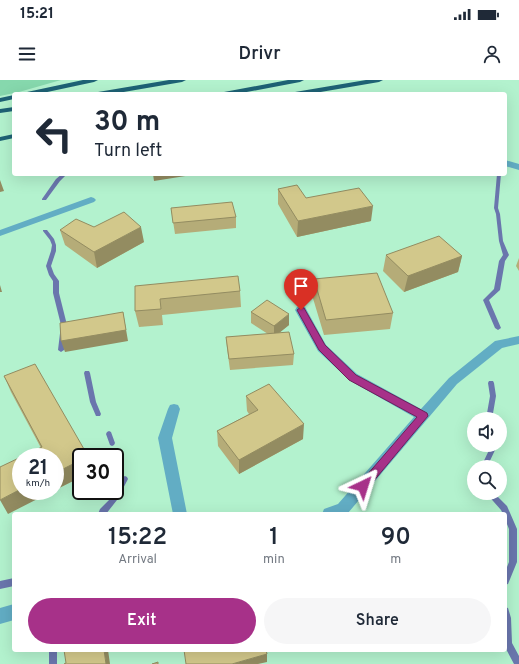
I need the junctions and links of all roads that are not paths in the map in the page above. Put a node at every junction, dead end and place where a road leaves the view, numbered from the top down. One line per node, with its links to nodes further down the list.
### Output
1 (94, 80): 5 (highway)
2 (182, 80): 6 (highway)
3 (300, 80): 7 (highway)
4 (380, 80): 8 (highway)
5 (37, 92)
6 (110, 92)
7 (235, 92)
8 (307, 92)
9 (12, 97): 10 (highway)
10 (0, 100)
11 (12, 109): 12 (highway)
12 (0, 111)
13 (12, 136): 14 (highway)
14 (0, 139)
15 (12, 143): 16 (highway)
16 (0, 146)
17 (507, 164): 18 (street)
18 (519, 167)
19 (91, 200): 20 (street)
20 (0, 233)
21 (301, 310): 24 (street)
22 (519, 340): 24 (street)
23 (174, 409): 25 (street)
24 (423, 416): 26 (street)
25 (180, 512)
26 (335, 512)
27 (12, 613): 28 (street)
28 (0, 616)

